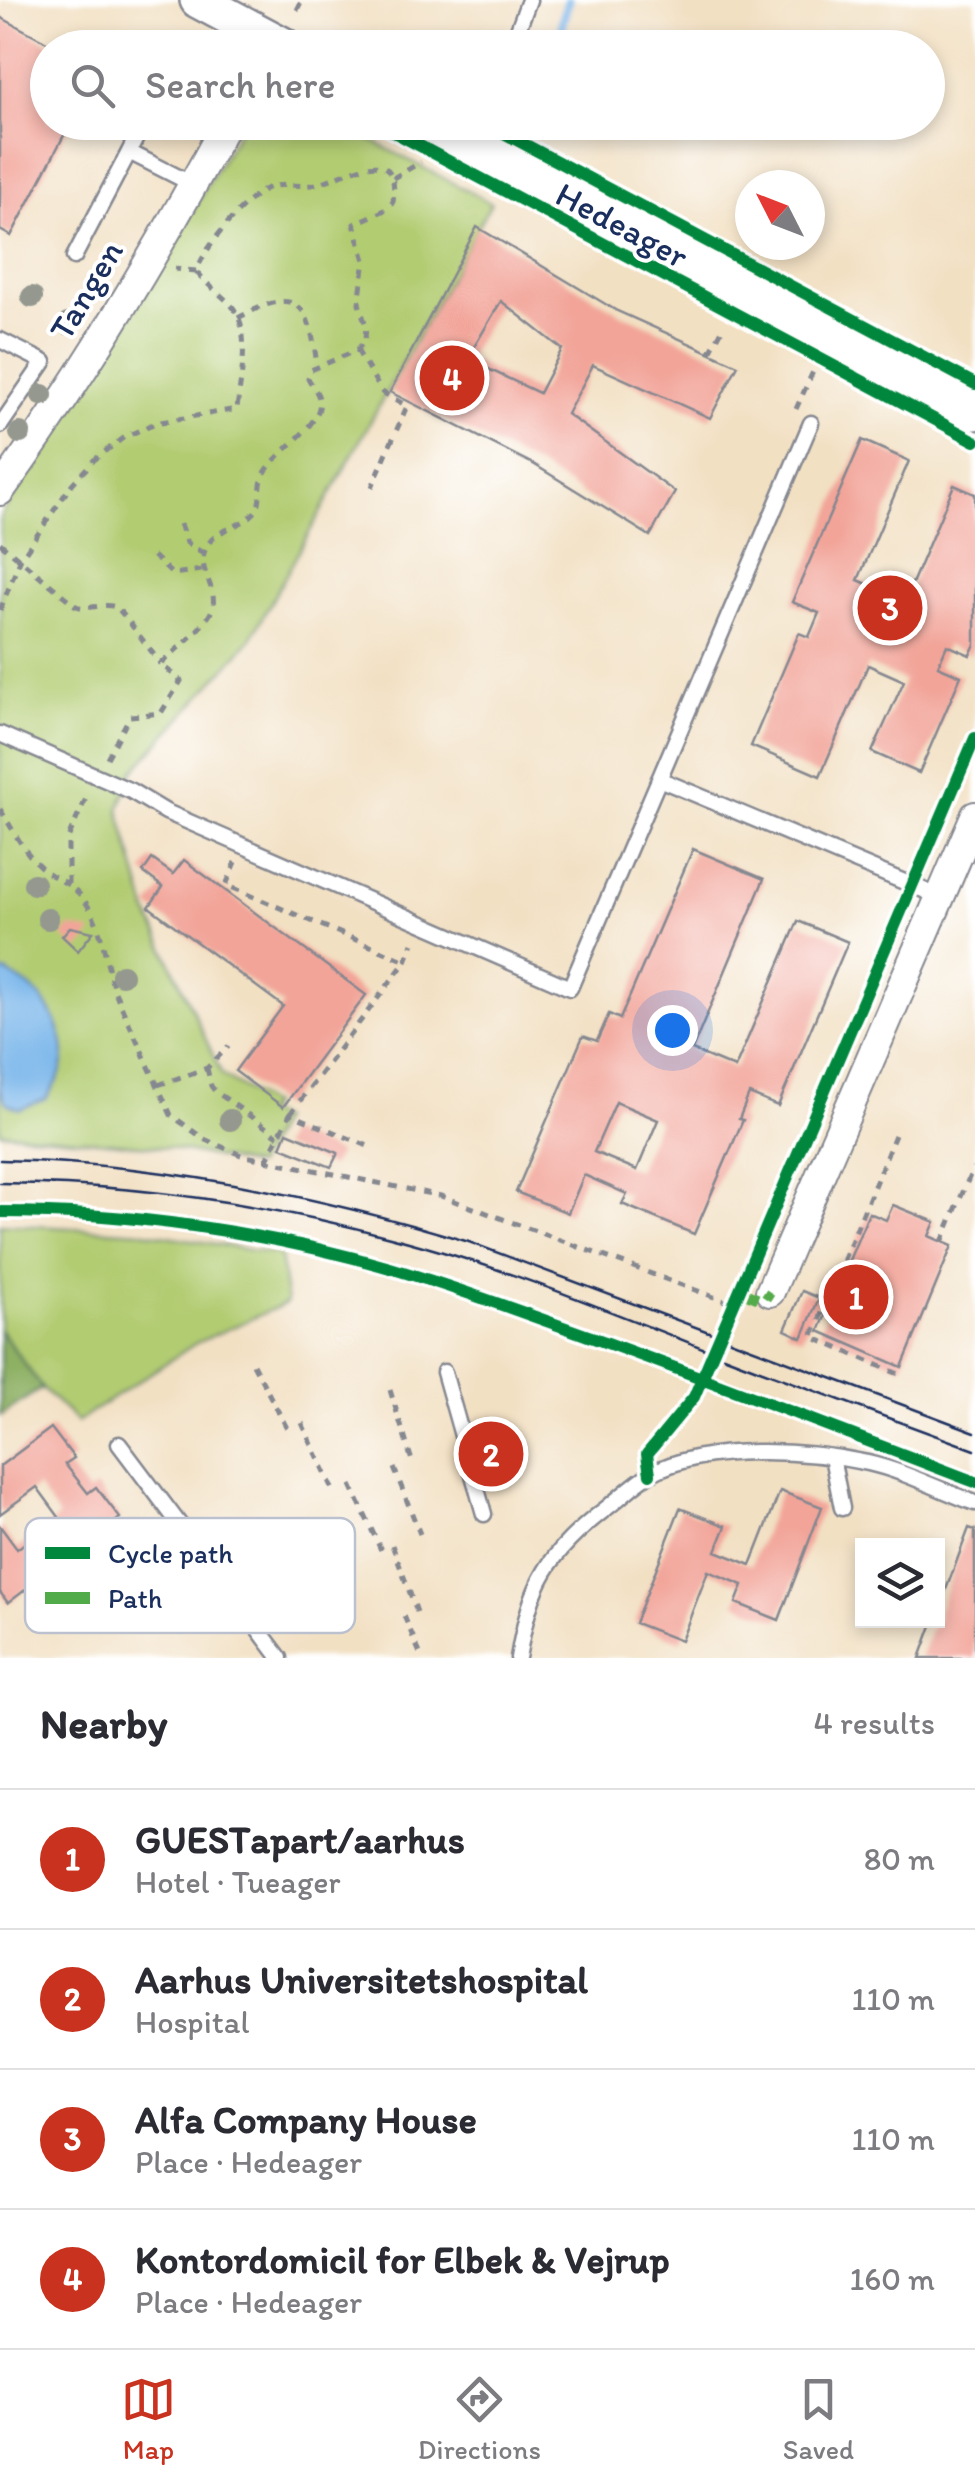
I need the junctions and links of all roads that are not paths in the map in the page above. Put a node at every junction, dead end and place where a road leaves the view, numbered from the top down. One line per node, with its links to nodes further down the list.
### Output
1 (198, 0): 3 (street)
2 (529, 0): 4 (lane)
3 (281, 30)
4 (518, 30)
5 (135, 140): 8 (lane)
6 (218, 140): 9 (street, Tangen)
7 (482, 140): 12 (street, Hedeager)
8 (129, 152): 9 (lane); 10 (lane)
9 (194, 184): 15 (street, Tangen)
10 (74, 256)
11 (0, 340): 14 (lane)
12 (975, 412)
13 (811, 423): 17 (lane)
14 (0, 426)
15 (0, 491)
16 (0, 734): 17 (lane)
17 (659, 779): 19 (lane)
18 (975, 816): 19 (street)
19 (940, 897): 20 (street)
20 (770, 1292)
21 (444, 1372): 26 (lane)
22 (119, 1444): 27 (lane)
23 (832, 1457): 24 (lane); 25 (lane); 30 (lane)
24 (975, 1503)
25 (842, 1508)
26 (484, 1514)
27 (175, 1518)
28 (261, 1633): 29 (lane)
29 (280, 1658)
30 (518, 1658)

